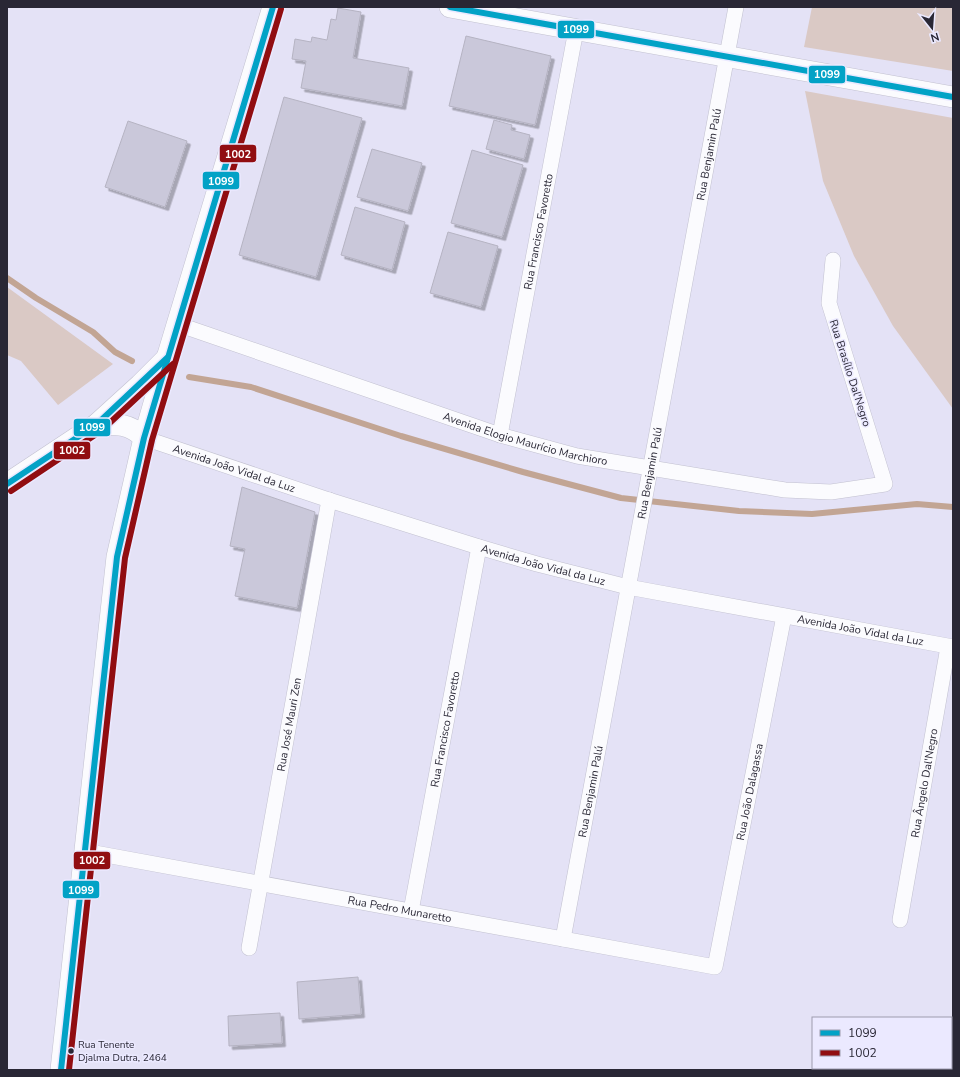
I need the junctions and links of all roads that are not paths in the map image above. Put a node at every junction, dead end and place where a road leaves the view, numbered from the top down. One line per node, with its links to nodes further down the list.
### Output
1 (273, 7): 8 (main road)
2 (450, 7): 4 (main road)
3 (736, 7): 5 (street, Rua Benjamin Palú)
4 (576, 30): 5 (main road); 11 (street, Rua Francisco Favoretto)
5 (726, 57): 6 (main road); 13 (street, Rua Benjamin Palú)
6 (953, 97)
7 (834, 260): 15 (street, Rua Brasílio Dal'Negro)
8 (177, 324): 9 (main road); 11 (street, Avenida Elogio Maurício Marchioro)
9 (167, 358): 10 (main road); 12 (main road)
10 (96, 425): 12 (main road); 14 (main road)
11 (500, 434): 13 (street, Avenida Elogio Maurício Marchioro)
12 (144, 438): 16 (street, Avenida João Vidal da Luz); 21 (main road)
13 (651, 467): 15 (street, Avenida Elogio Maurício Marchioro); 18 (street, Rua Benjamin Palú)
14 (7, 484)
15 (885, 484)
16 (329, 500): 17 (street, Avenida João Vidal da Luz); 22 (street, Rua José Mauri Zen)
17 (479, 547): 18 (street, Avenida João Vidal da Luz); 23 (street, Rua Francisco Favoretto)
18 (628, 587): 19 (street, Avenida João Vidal da Luz); 25 (street, Rua Benjamin Palú)
19 (784, 616): 20 (street, Avenida João Vidal da Luz); 27 (street, Rua João Dalagassa)
20 (950, 647): 24 (street, Rua Ângelo Dal'Negro)
21 (84, 850): 22 (street, Rua Pedro Munaretto); 28 (main road)
22 (261, 884): 23 (street, Rua Pedro Munaretto); 26 (street, Rua José Mauri Zen)
23 (411, 911): 25 (street, Rua Pedro Munaretto)
24 (900, 920)
25 (563, 939): 27 (street, Rua Pedro Munaretto)
26 (249, 948)
27 (715, 967)
28 (62, 1070)

